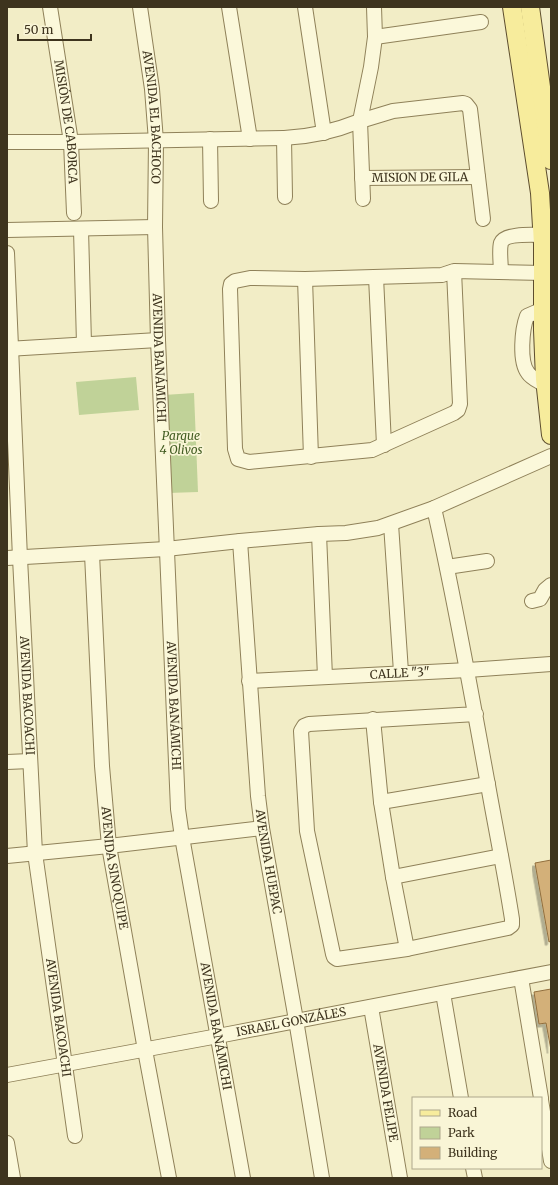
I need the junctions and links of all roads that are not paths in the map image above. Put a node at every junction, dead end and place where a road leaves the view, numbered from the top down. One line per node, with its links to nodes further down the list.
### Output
1 (50, 7): 17 (street, MISIÓN DE CABORCA)
2 (140, 7): 15 (street, AVENIDA EL BACHOCO)
3 (229, 7): 14 (street)
4 (305, 7): 11 (street)
5 (374, 7): 9 (street)
6 (512, 7): 29 (main road)
7 (530, 7): 18 (main road)
8 (481, 22): 9 (street)
9 (375, 37): 10 (street)
10 (360, 121): 11 (street); 19 (street); 20 (street)
11 (324, 133): 12 (street)
12 (284, 138): 14 (street); 21 (street)
13 (210, 139): 14 (street); 15 (street); 23 (street)
14 (250, 139)
15 (156, 141): 17 (street); 26 (street, AVENIDA EL BACHOCO)
16 (7, 142): 17 (street)
17 (71, 142): 24 (street, MISIÓN DE CABORCA)
18 (551, 160)
19 (362, 178): 20 (street, MISION DE GILA); 22 (street)
20 (478, 178): 25 (street)
21 (285, 197)
22 (363, 199)
23 (211, 201)
24 (74, 213)
25 (483, 219)
26 (155, 227): 27 (street); 36 (street, AVENIDA BANÁMICHI)
27 (81, 229): 28 (street); 37 (street)
28 (7, 230)
29 (542, 235): 31 (street); 35 (main road)
30 (7, 253): 38 (street, AVENIDA BACOACHI)
31 (501, 272): 32 (street); 35 (street)
32 (450, 275): 33 (street); 35 (street); 42 (street)
33 (376, 277): 34 (street); 42 (street)
34 (305, 278): 44 (street); 44 (street)
35 (543, 278): 39 (main road)
36 (158, 340): 37 (street); 49 (street, AVENIDA BANÁMICHI)
37 (84, 344): 38 (street)
38 (9, 349): 51 (street, AVENIDA BACOACHI)
39 (546, 386): 40 (main road); 41 (main road)
40 (551, 409)
41 (551, 435)
42 (384, 445): 44 (street)
43 (551, 456): 45 (street)
44 (311, 457)
45 (434, 508): 46 (street); 53 (street)
46 (391, 524): 47 (street); 58 (street)
47 (319, 534): 48 (street); 59 (street)
48 (240, 541): 49 (street); 60 (street, AVENIDA HUEPAC)
49 (166, 549): 50 (street); 68 (street, AVENIDA BANÁMICHI)
50 (92, 554): 51 (street); 69 (street, AVENIDA SINOQUIPE)
51 (14, 558): 63 (street, AVENIDA BACOACHI)
52 (487, 562): 53 (street)
53 (447, 567): 57 (street)
54 (551, 585): 55 (street)
55 (532, 601)
56 (551, 664): 57 (street, CALLE "3")
57 (468, 670): 58 (street, CALLE "3"); 61 (street)
58 (401, 672): 59 (street, CALLE "3")
59 (325, 677): 60 (street, CALLE "3")
60 (249, 681): 67 (street, AVENIDA HUEPAC)
61 (476, 714): 62 (street); 65 (street)
62 (373, 719): 66 (street); 74 (street)
63 (30, 761): 64 (street); 70 (street, AVENIDA BACOACHI)
64 (7, 762)
65 (488, 784): 66 (street); 72 (street)
66 (381, 802): 73 (street)
67 (262, 828): 68 (street); 79 (street, AVENIDA HUEPAC)
68 (182, 837): 69 (street); 80 (street, AVENIDA BANÁMICHI)
69 (109, 846): 70 (street); 81 (street, AVENIDA SINOQUIPE)
70 (35, 853): 71 (street); 82 (street, AVENIDA BACOACHI)
71 (7, 856)
72 (502, 856): 73 (street); 74 (street)
73 (393, 877): 74 (street)
74 (406, 948)
75 (551, 972): 76 (street, ISRAEL GONZÁLES)
76 (521, 978): 77 (street, ISRAEL GONZÁLES); 85 (street)
77 (443, 993): 78 (street, ISRAEL GONZÁLES); 84 (street)
78 (371, 1007): 79 (street, ISRAEL GONZÁLES); 94 (street, AVENIDA FELIPE)
79 (296, 1020): 80 (street, ISRAEL GONZÁLES); 93 (street, AVENIDA HUEPAC)
80 (218, 1036): 81 (street, ISRAEL GONZÁLES); 92 (street, AVENIDA BANÁMICHI)
81 (145, 1050): 82 (street, ISRAEL GONZÁLES); 91 (street, AVENIDA SINOQUIPE)
82 (65, 1063): 83 (street, ISRAEL GONZÁLES); 87 (street, AVENIDA BACOACHI)
83 (7, 1074)
84 (461, 1097)
85 (541, 1097)
86 (542, 1105): 89 (street)
87 (75, 1136)
88 (7, 1143): 90 (street)
89 (551, 1161)
90 (13, 1178)
91 (169, 1178)
92 (243, 1178)
93 (322, 1178)
94 (400, 1178)

